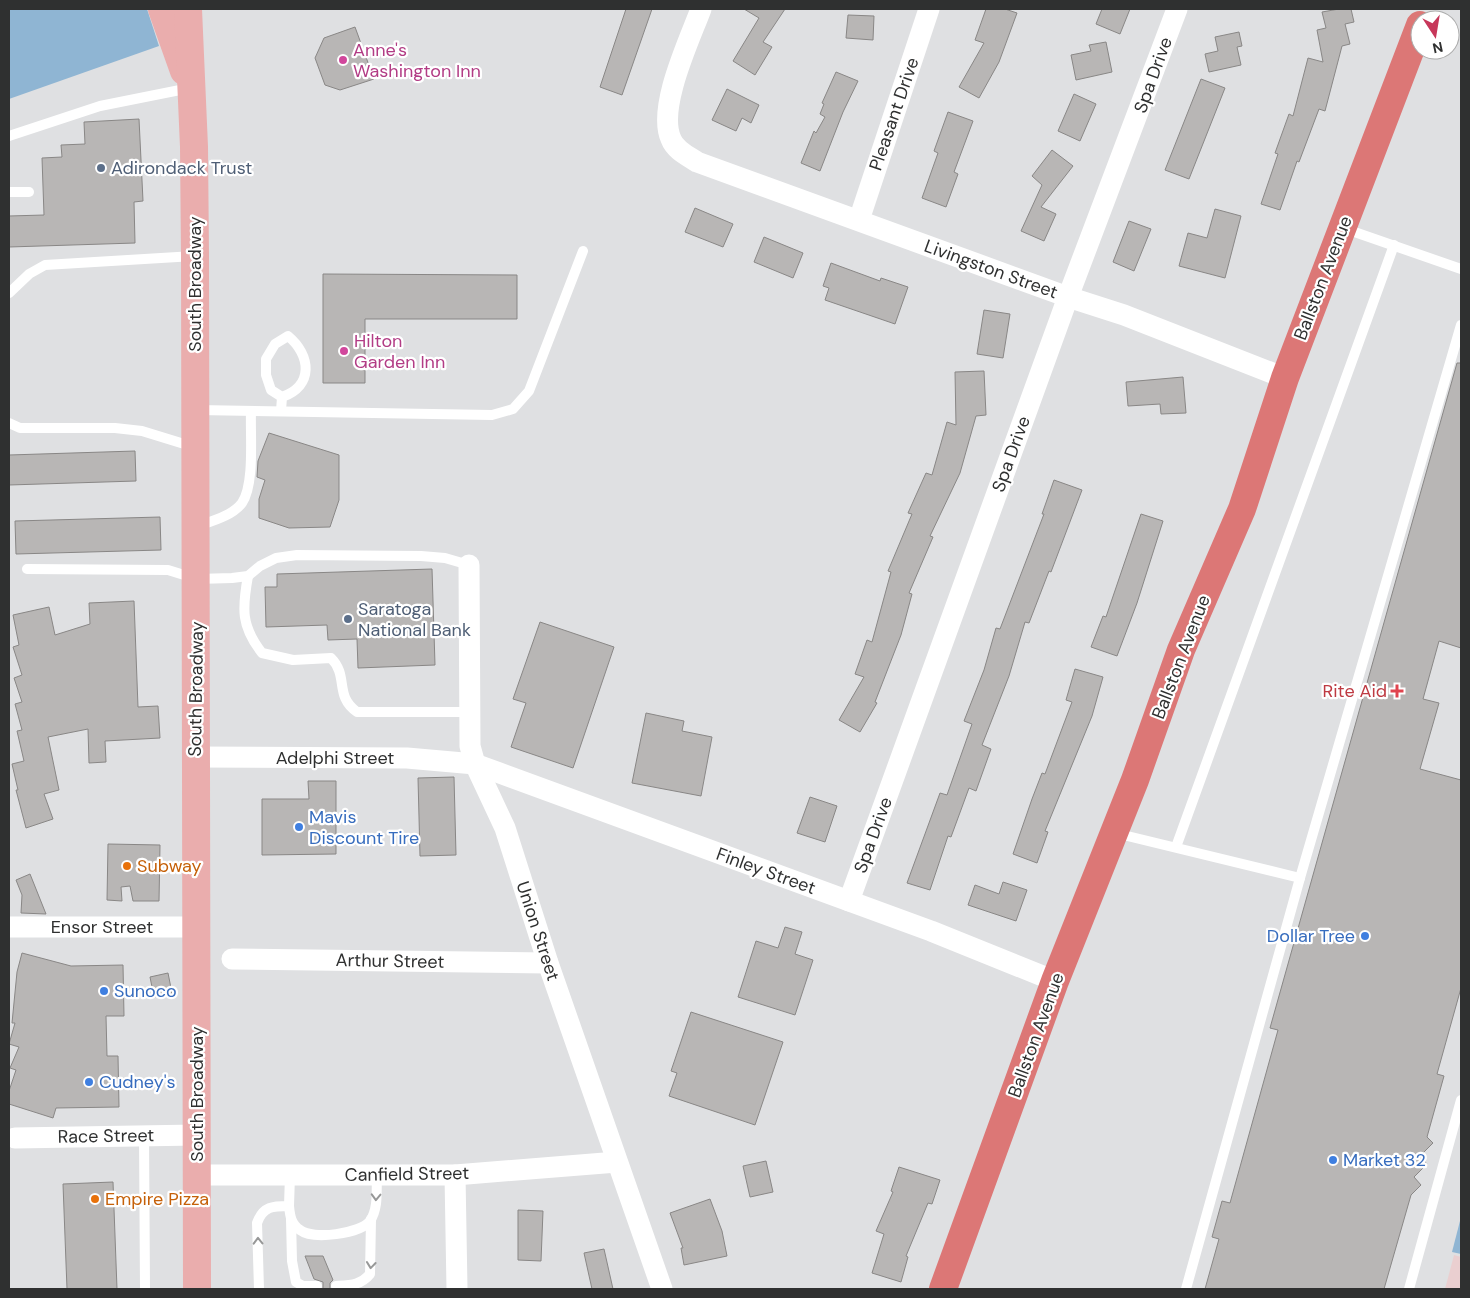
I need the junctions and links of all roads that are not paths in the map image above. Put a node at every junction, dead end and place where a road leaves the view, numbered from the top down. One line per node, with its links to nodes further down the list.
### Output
1 (162, 9): 7 (main road, South Broadway)
2 (188, 9): 7 (main road, South Broadway)
3 (701, 9): 11 (street, Livingston Street)
4 (930, 9): 11 (street, Pleasant Drive)
5 (1177, 9): 18 (street, Spa Drive)
6 (1410, 51): 12 (highway, Ballston Avenue)
7 (190, 88): 8 (lane); 15 (main road, South Broadway)
8 (9, 136)
9 (9, 192): 10 (lane)
10 (29, 192)
11 (859, 220): 18 (street, Livingston Street)
12 (1342, 227): 13 (lane); 20 (highway, Ballston Avenue)
13 (1394, 245): 16 (lane); 36 (lane)
14 (582, 251): 24 (lane)
15 (195, 256): 17 (lane); 22 (main road, South Broadway)
16 (1461, 269)
17 (9, 293)
18 (1068, 297): 20 (street, Livingston Street); 38 (street, Spa Drive)
19 (1461, 325): 37 (lane)
20 (1285, 378): 35 (highway, Ballston Avenue)
21 (282, 397): 21 (lane); 24 (lane)
22 (196, 410): 23 (lane); 26 (main road, South Broadway)
23 (250, 411): 24 (lane); 27 (lane)
24 (281, 411)
25 (9, 423): 26 (lane)
26 (196, 447): 27 (main road, South Broadway)
27 (196, 527): 31 (main road, South Broadway)
28 (469, 565): 30 (lane); 32 (street, Union Street)
29 (28, 569): 31 (lane)
30 (248, 576): 31 (lane); 32 (lane)
31 (197, 578): 33 (main road, South Broadway)
32 (470, 712): 34 (street, Union Street)
33 (195, 757): 34 (street, Adelphi Street); 39 (main road, South Broadway)
34 (475, 764): 38 (street, Finley Street); 42 (street, Union Street)
35 (1114, 833): 36 (lane); 43 (highway, Ballston Avenue)
36 (1176, 847): 37 (lane)
37 (1300, 878): 64 (lane)
38 (849, 901): 43 (street, Finley Street)
39 (196, 926): 40 (street, Ensor Street); 46 (main road, South Broadway)
40 (9, 927)
41 (232, 959): 42 (street, Arthur Street)
42 (548, 963): 48 (street, Union Street)
43 (1055, 982): 63 (highway, Ballston Avenue)
44 (1461, 1100): 65 (lane)
45 (144, 1135): 46 (street, Race Street); 47 (street, Race Street); 58 (lane)
46 (197, 1135): 50 (main road, South Broadway)
47 (11, 1136)
48 (616, 1162): 49 (street, Canfield Street); 62 (street, Union Street)
49 (455, 1174): 52 (street, Canfield Street); 61 (street)
50 (197, 1175): 51 (street, Canfield Street); 59 (main road, South Broadway)
51 (290, 1175): 52 (street, Canfield Street); 53 (lane)
52 (377, 1175): 55 (lane, one-way to 55)
53 (289, 1206): 54 (lane); 60 (lane, one-way to 53)
54 (290, 1217): 55 (lane); 56 (lane)
55 (371, 1219): 57 (lane, one-way to 57)
56 (317, 1286)
57 (336, 1286)
58 (145, 1289)
59 (198, 1289)
60 (259, 1289)
61 (457, 1289)
62 (662, 1289)
63 (943, 1289)
64 (1186, 1289)
65 (1409, 1289)

